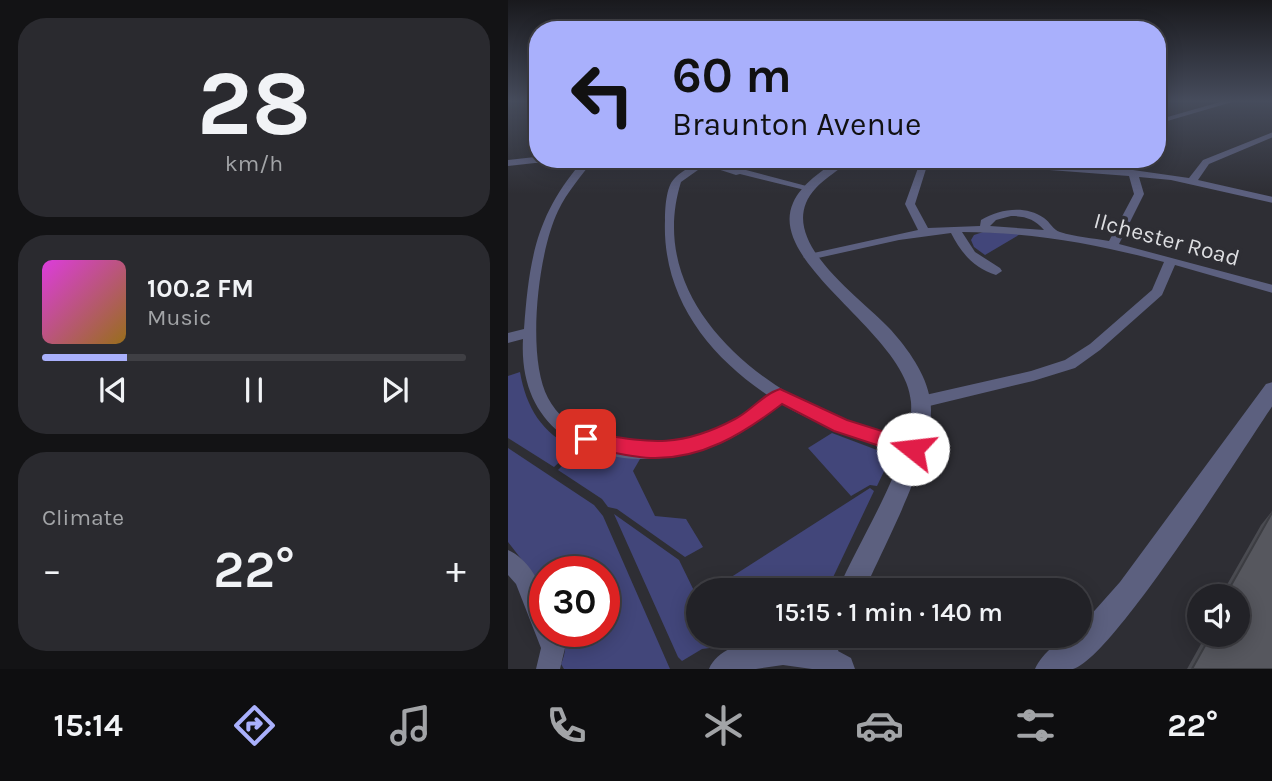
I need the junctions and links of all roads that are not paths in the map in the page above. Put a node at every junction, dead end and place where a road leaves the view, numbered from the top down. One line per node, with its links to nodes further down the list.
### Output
1 (1273, 134): 13 (street)
2 (529, 161): 3 (street)
3 (508, 163)
4 (583, 168): 23 (street)
5 (690, 168): 26 (street)
6 (722, 168): 11 (street)
7 (743, 168): 11 (street)
8 (835, 168): 14 (street)
9 (922, 168): 17 (street)
10 (1066, 168): 12 (street)
11 (736, 172): 14 (street)
12 (1133, 173): 13 (street); 18 (street)
13 (1193, 180): 15 (street)
14 (809, 188): 19 (street)
15 (1273, 200)
16 (955, 229): 17 (street, Ilchester Road); 18 (street, Ilchester Road); 21 (street)
17 (925, 232): 19 (street, Ilchester Road)
18 (1112, 246): 20 (street, Ilchester Road)
19 (809, 257): 27 (street)
20 (1170, 262): 22 (street, Ilchester Road); 27 (street)
21 (996, 271)
22 (1273, 289)
23 (531, 332): 24 (street); 26 (street)
24 (508, 338)
25 (1273, 389): 36 (street)
26 (780, 396): 28 (street)
27 (921, 402): 28 (street)
28 (913, 449): 30 (street)
29 (508, 561): 31 (street)
30 (856, 578)
31 (529, 590)
32 (553, 647): 34 (street)
33 (830, 654): 35 (street)
34 (548, 669)
35 (724, 669)
36 (1050, 669)

